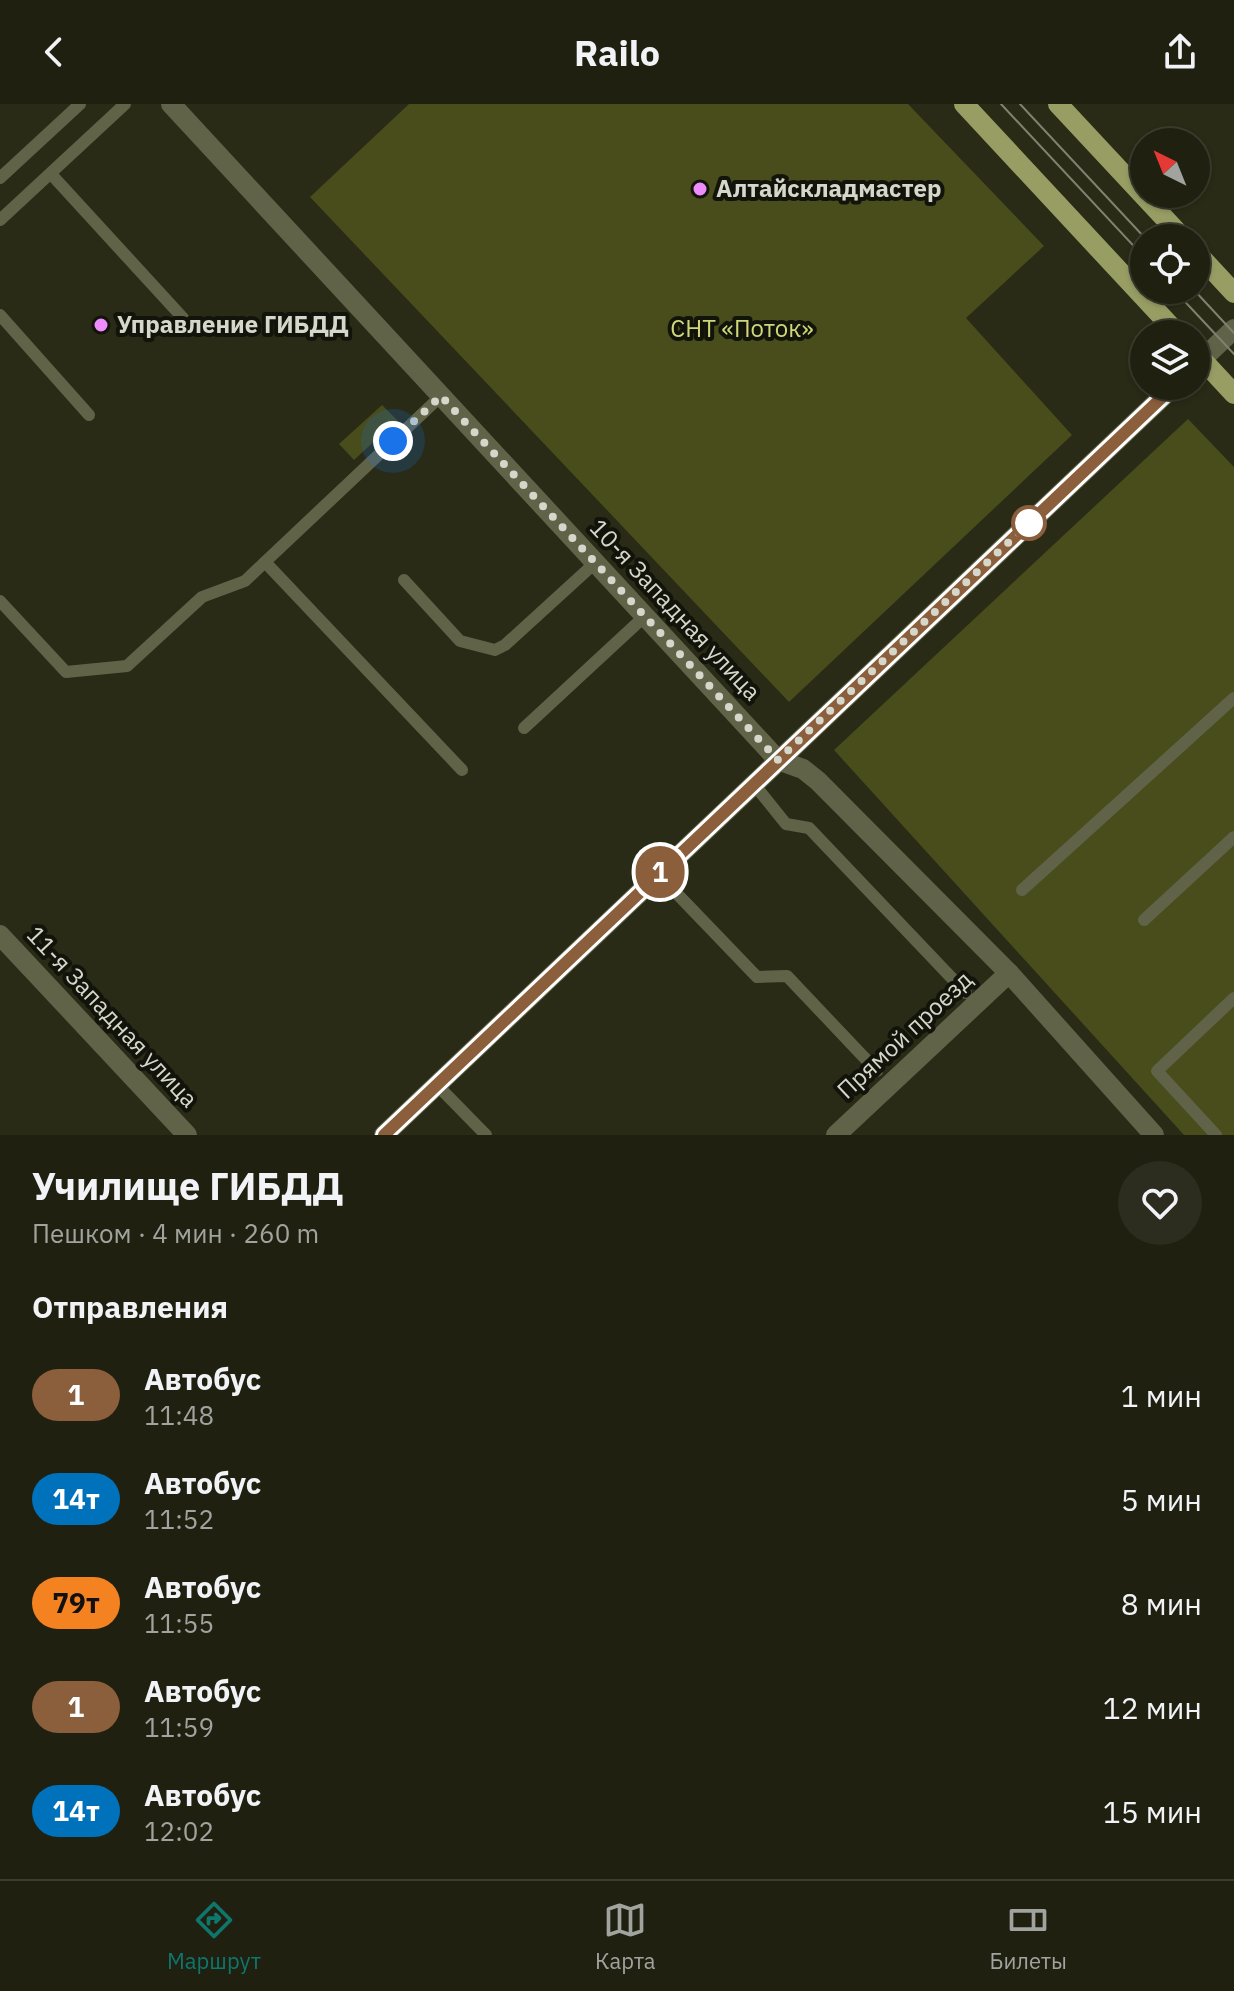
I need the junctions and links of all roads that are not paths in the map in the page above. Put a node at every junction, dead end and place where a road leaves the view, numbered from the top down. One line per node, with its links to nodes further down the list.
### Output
1 (80, 104): 7 (lane)
2 (125, 104): 6 (lane)
3 (171, 104): 19 (street, 10-я Западная улица)
4 (964, 104): 14 (main road)
5 (1058, 104): 9 (main road)
6 (51, 174): 8 (lane); 13 (lane)
7 (0, 178)
8 (0, 220)
9 (1170, 224)
10 (1210, 267): 11 (main road)
11 (1234, 293)
12 (0, 315): 21 (lane)
13 (183, 318)
14 (1165, 320)
15 (1234, 329): 16 (street)
16 (1210, 349)
17 (1210, 371): 18 (main road)
18 (1234, 394)
19 (441, 396): 22 (lane); 23 (street, 10-я Западная улица)
20 (1159, 400): 29 (street)
21 (89, 415)
22 (265, 562): 25 (lane); 30 (lane)
23 (595, 563): 24 (lane); 26 (street, 10-я Западная улица)
24 (404, 580)
25 (0, 601)
26 (645, 616): 28 (lane); 29 (street, 10-я Западная улица)
27 (1234, 698): 34 (lane)
28 (524, 728)
29 (778, 760): 31 (street); 37 (street, 10-я Западная улица)
30 (462, 770)
31 (753, 783): 33 (street); 38 (lane)
32 (1234, 837): 35 (lane)
33 (658, 874): 40 (lane); 41 (street)
34 (1022, 890)
35 (1144, 920)
36 (0, 935): 42 (street, 11-я Западная улица)
37 (1009, 973): 45 (street, Прямой проезд); 46 (street, 10-я Западная улица)
38 (966, 993)
39 (1234, 998): 47 (lane)
40 (877, 1071)
41 (437, 1085): 43 (street); 44 (lane)
42 (187, 1135)
43 (384, 1135)
44 (486, 1135)
45 (836, 1135)
46 (1154, 1135)
47 (1216, 1135)

